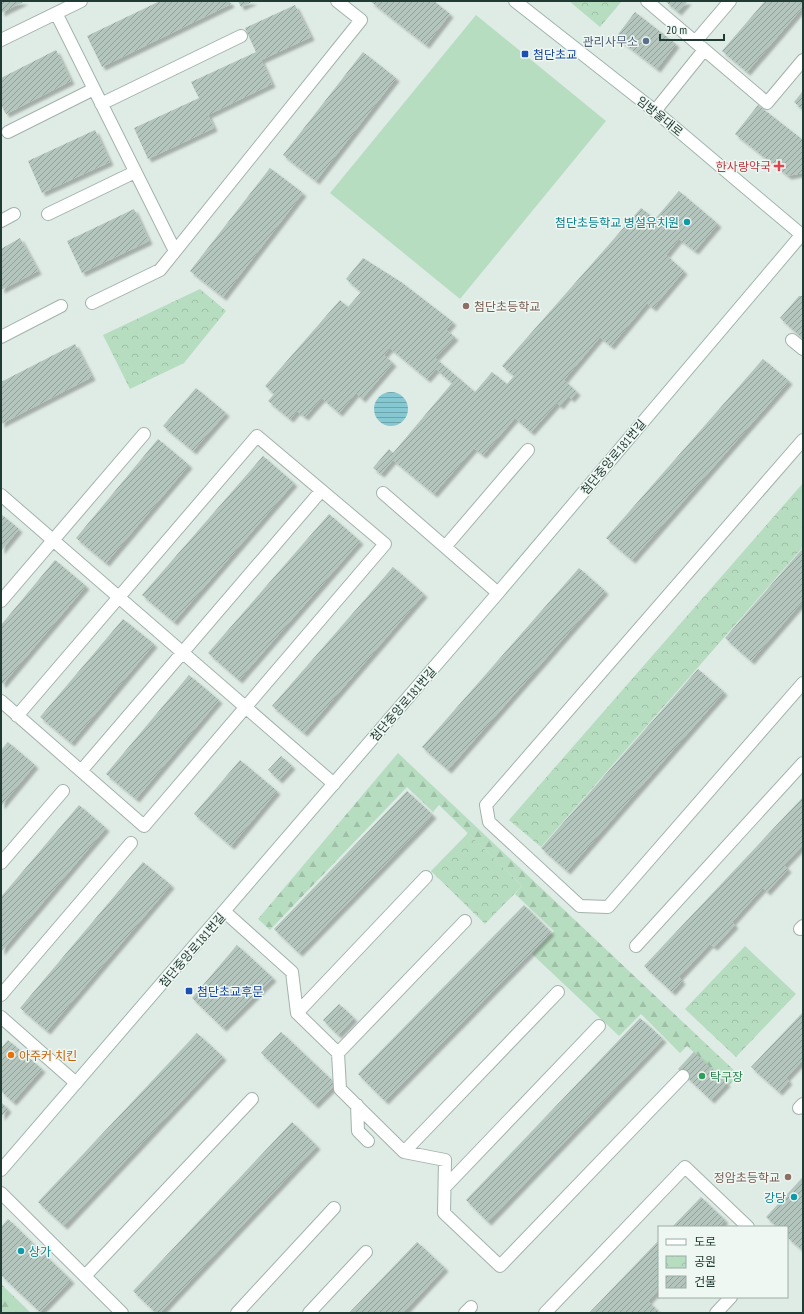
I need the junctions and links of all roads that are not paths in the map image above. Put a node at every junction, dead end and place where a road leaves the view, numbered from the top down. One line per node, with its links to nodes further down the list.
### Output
1 (81, 1): 6 (street)
2 (336, 1): 21 (street)
3 (515, 1): 14 (street, 임방울대로)
4 (647, 1): 9 (street)
5 (730, 1): 9 (street)
6 (56, 13): 8 (street); 12 (street)
7 (241, 36): 13 (street)
8 (1, 40)
9 (695, 42): 10 (street)
10 (704, 50): 11 (street); 14 (street)
11 (803, 60)
12 (94, 89): 13 (street); 15 (street)
13 (101, 104): 16 (street)
14 (655, 111): 20 (street, 임방울대로)
15 (8, 132)
16 (135, 172): 18 (street); 21 (street)
17 (14, 214): 19 (street)
18 (48, 214)
19 (1, 221)
20 (803, 235): 35 (street, 첨단중앙로181번길)
21 (175, 252): 22 (street)
22 (92, 303)
23 (61, 306): 24 (street)
24 (1, 337)
25 (792, 340): 26 (street)
26 (803, 349)
27 (144, 434): 33 (street)
28 (803, 440): 39 (street)
29 (528, 450): 34 (street)
30 (321, 491): 36 (street); 38 (street); 41 (street)
31 (384, 493): 34 (street)
32 (1, 495): 33 (street)
33 (53, 540): 36 (street); 37 (street)
34 (446, 547): 35 (street)
35 (498, 593): 45 (street, 첨단중앙로181번길)
36 (119, 597): 38 (street); 42 (street)
37 (1, 601)
38 (182, 653): 41 (street); 44 (street)
39 (803, 683)
40 (1, 702): 42 (street)
41 (245, 708): 44 (street); 45 (street)
42 (17, 716): 44 (street)
43 (803, 763): 52 (street)
44 (81, 771)
45 (334, 784): 50 (street, 첨단중앙로181번길)
46 (63, 791): 48 (street)
47 (131, 843): 54 (street)
48 (1, 863)
49 (426, 877): 55 (street)
50 (225, 912): 55 (street); 60 (street, 첨단중앙로181번길)
51 (465, 921): 58 (street)
52 (636, 946)
53 (558, 992): 64 (street)
54 (1, 995)
55 (298, 1013): 58 (street)
56 (1, 1017): 60 (street)
57 (599, 1026): 66 (street)
58 (338, 1053): 62 (street)
59 (683, 1076): 66 (street)
60 (76, 1083): 65 (street, 첨단중앙로181번길)
61 (252, 1099): 71 (street)
62 (357, 1105): 63 (street); 64 (street)
63 (368, 1141)
64 (404, 1152): 66 (street)
65 (1, 1170)
66 (445, 1187)
67 (1, 1193): 71 (street)
68 (334, 1208): 74 (street)
69 (747, 1226): 76 (street)
70 (366, 1252): 75 (street)
71 (85, 1276): 73 (street)
72 (730, 1298): 77 (street)
73 (122, 1313)
74 (237, 1313)
75 (309, 1313)
76 (546, 1313)
77 (716, 1313)

